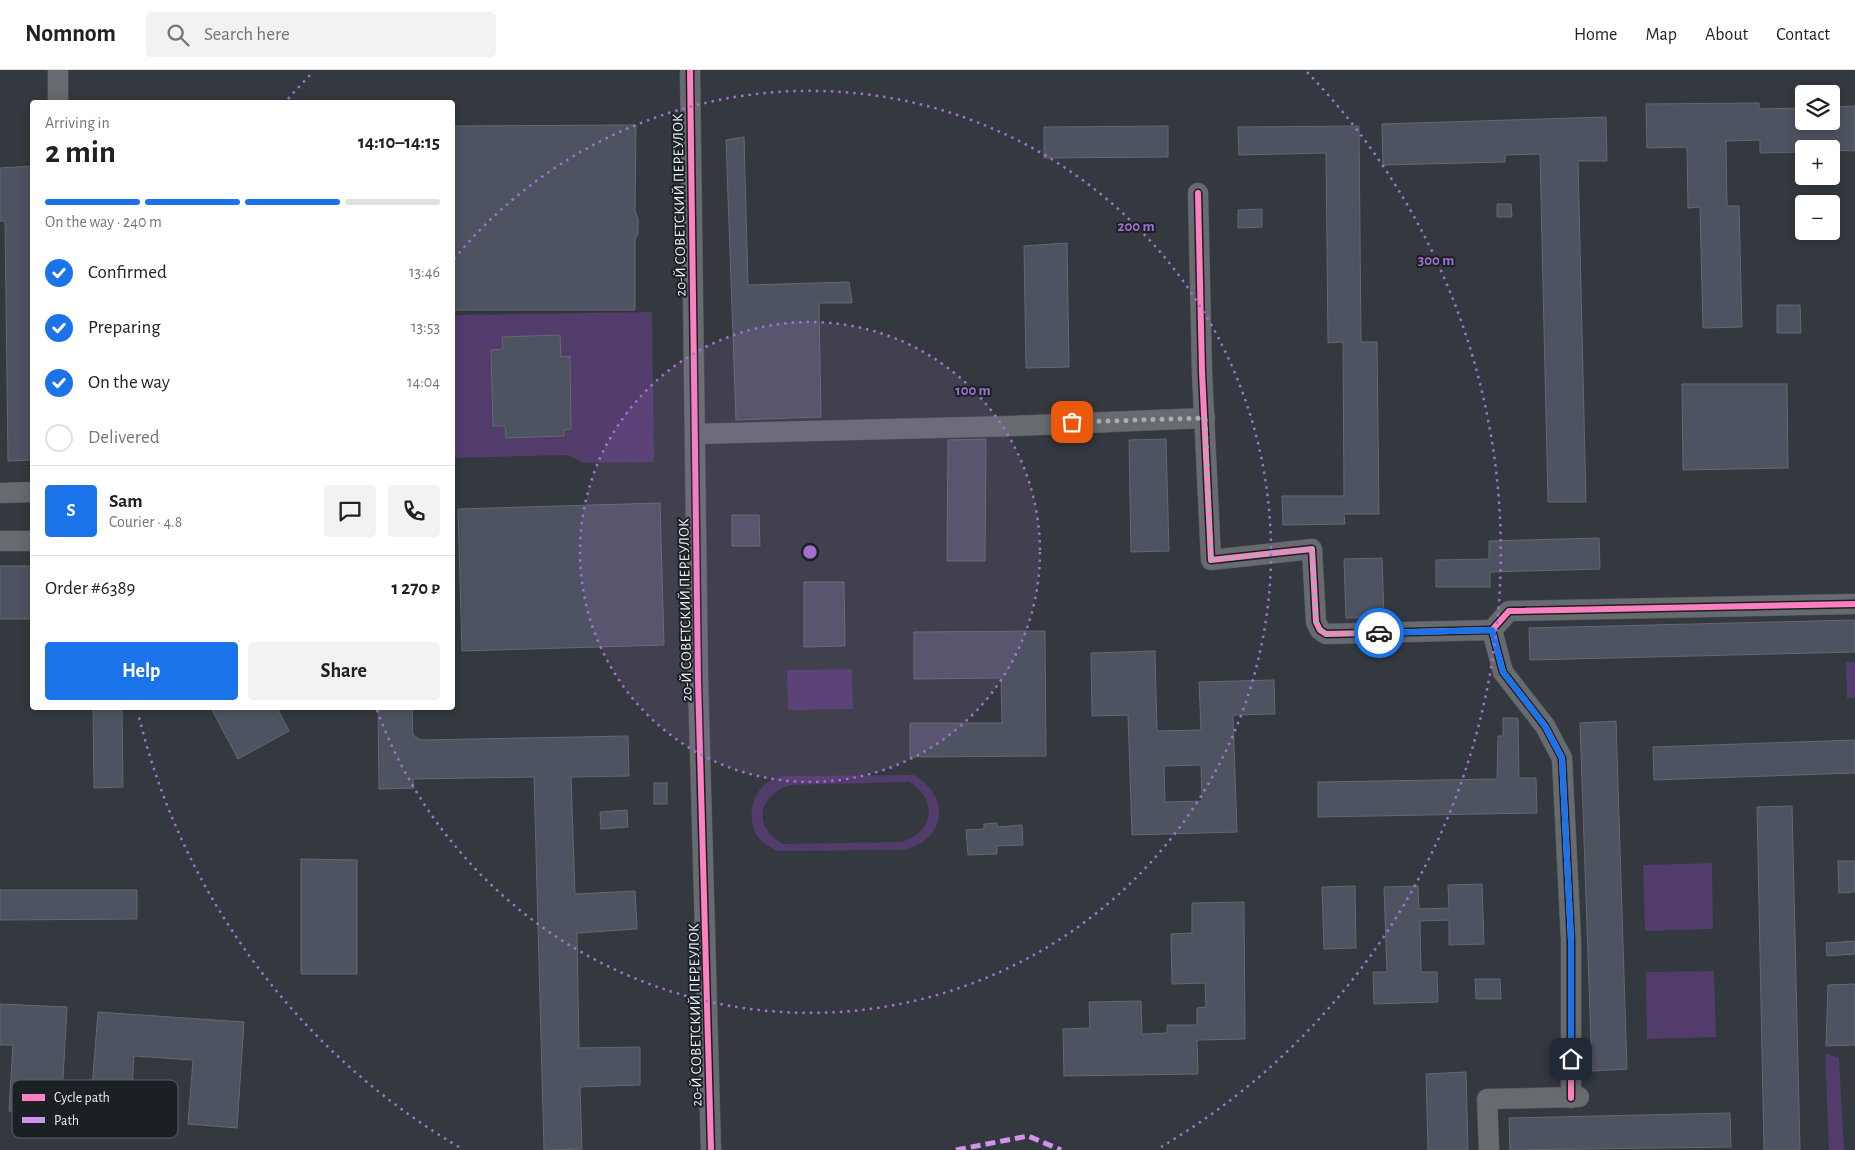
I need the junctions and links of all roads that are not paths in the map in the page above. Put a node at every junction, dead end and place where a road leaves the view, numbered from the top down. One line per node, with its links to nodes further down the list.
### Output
1 (58, 70): 3 (street)
2 (690, 70): 6 (street, 20-Й СОВЕТСКИЙ ПЕРЕУЛОК)
3 (58, 100)
4 (1198, 193): 5 (street)
5 (1205, 418): 6 (street); 12 (street)
6 (695, 434): 13 (street, 20-Й СОВЕТСКИЙ ПЕРЕУЛОК)
7 (0, 492): 8 (street)
8 (30, 492)
9 (0, 541): 10 (street)
10 (30, 541)
11 (1855, 604): 12 (street)
12 (1492, 630): 14 (street)
13 (711, 1150)
14 (1489, 1150)

